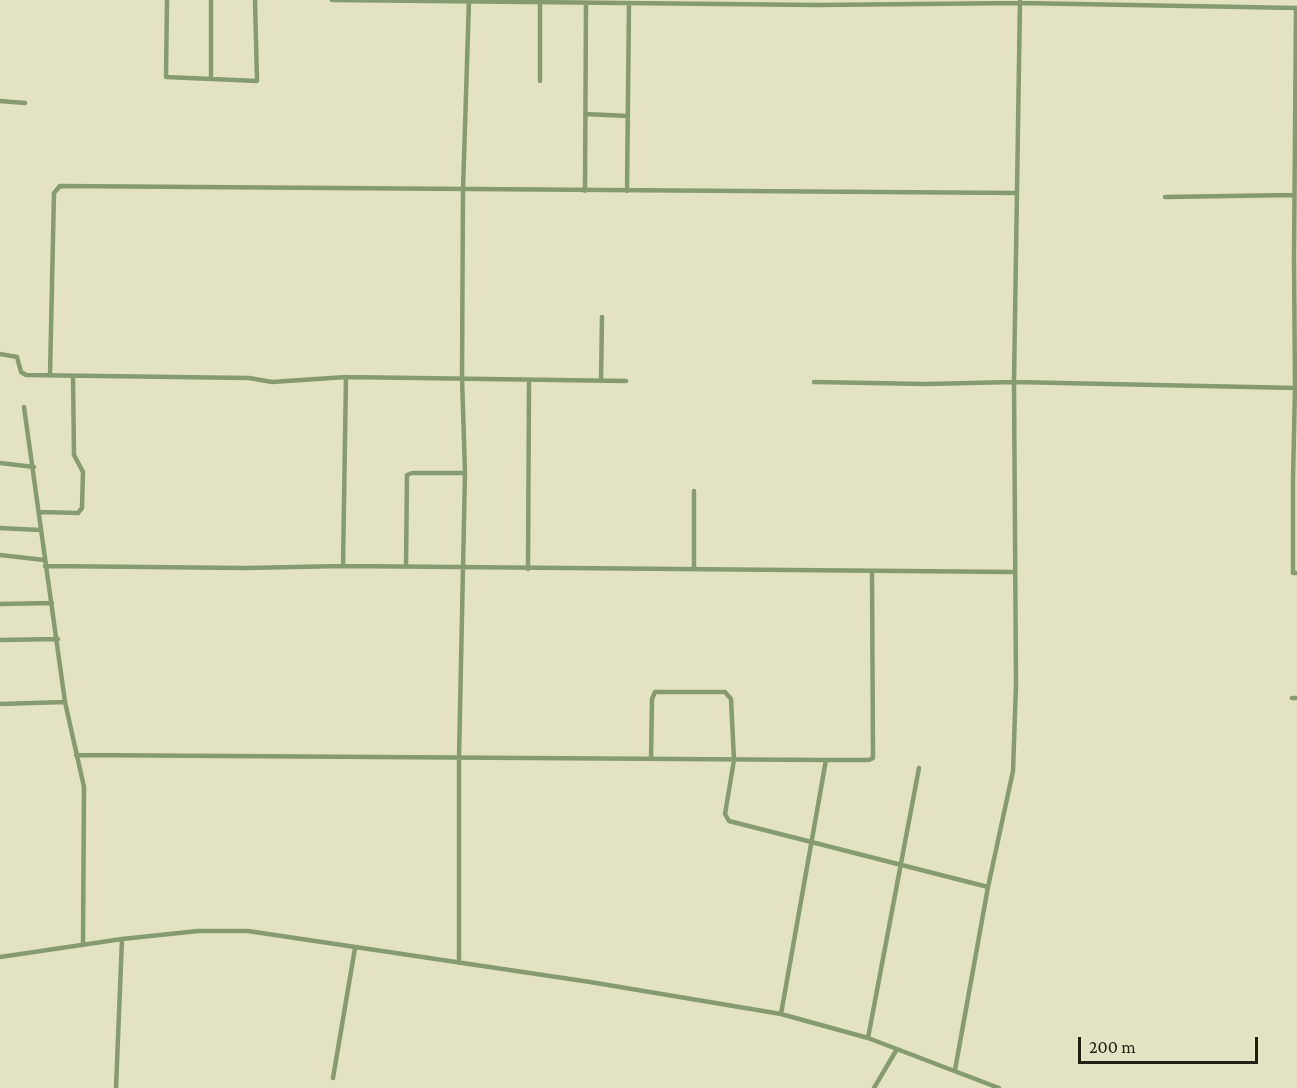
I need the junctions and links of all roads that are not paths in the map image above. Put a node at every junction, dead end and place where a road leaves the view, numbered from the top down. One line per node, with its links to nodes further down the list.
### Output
1 (167, 0): 12 (street)
2 (211, 0): 12 (street)
3 (255, 0): 12 (street)
4 (332, 0): 5 (street)
5 (469, 1): 6 (street); 18 (street)
6 (540, 2): 9 (street); 13 (street)
7 (912, 2): 8 (street); 10 (street)
8 (1020, 2): 11 (street); 21 (street)
9 (586, 3): 10 (street); 16 (street)
10 (628, 3): 17 (street)
11 (1297, 8): 22 (street)
12 (211, 79)
13 (540, 81)
14 (0, 101): 15 (street)
15 (25, 103)
16 (585, 114): 17 (street); 19 (street)
17 (628, 116): 20 (street)
18 (463, 190): 19 (street); 28 (street); 31 (street)
19 (585, 191): 20 (street)
20 (627, 191): 21 (street)
21 (1016, 193): 36 (street)
22 (1294, 195): 23 (street); 24 (street)
23 (1165, 197)
24 (1295, 260): 26 (street)
25 (602, 317): 33 (street)
26 (1296, 323): 37 (street)
27 (0, 354): 28 (street)
28 (50, 375): 29 (street)
29 (73, 377): 30 (street); 43 (street)
30 (346, 377): 31 (street); 48 (street)
31 (462, 377): 32 (street); 41 (street)
32 (529, 380): 33 (street); 51 (street)
33 (601, 381): 34 (street)
34 (626, 381)
35 (814, 382): 36 (street)
36 (1014, 382): 37 (street); 54 (street)
37 (1296, 388): 55 (street)
38 (24, 407): 40 (street)
39 (0, 463): 40 (street)
40 (34, 467): 43 (street)
41 (465, 472): 49 (street); 50 (street)
42 (694, 491): 52 (street)
43 (40, 512): 45 (street)
44 (0, 528): 45 (street)
45 (40, 531): 47 (street)
46 (0, 555): 47 (street)
47 (45, 562): 48 (street); 56 (street)
48 (343, 566): 49 (street)
49 (406, 567): 50 (street)
50 (464, 568): 51 (street); 63 (street)
51 (528, 569): 52 (street)
52 (694, 569): 53 (street)
53 (872, 572): 54 (street); 66 (street)
54 (1015, 572): 70 (street)
55 (1297, 573)
56 (52, 603): 57 (street); 58 (street)
57 (0, 604)
58 (58, 639): 59 (street); 60 (street)
59 (0, 640)
60 (65, 702): 61 (street); 62 (street)
61 (0, 704)
62 (76, 755): 63 (street); 72 (street)
63 (459, 759): 64 (street); 75 (street)
64 (651, 759): 65 (street); 65 (street)
65 (734, 760): 66 (street); 68 (street)
66 (826, 760): 68 (street)
67 (919, 768): 69 (street)
68 (813, 842): 69 (street); 76 (street)
69 (901, 864): 70 (street); 77 (street)
70 (988, 887): 79 (street)
71 (122, 939): 72 (street); 73 (street); 81 (street)
72 (83, 945): 74 (street)
73 (355, 948): 75 (street); 80 (street)
74 (0, 957)
75 (459, 963): 76 (street)
76 (781, 1014): 77 (street)
77 (867, 1038): 78 (street)
78 (897, 1049): 79 (street); 82 (street)
79 (955, 1070): 83 (street)
80 (333, 1078)
81 (116, 1088)
82 (874, 1088)
83 (999, 1088)

